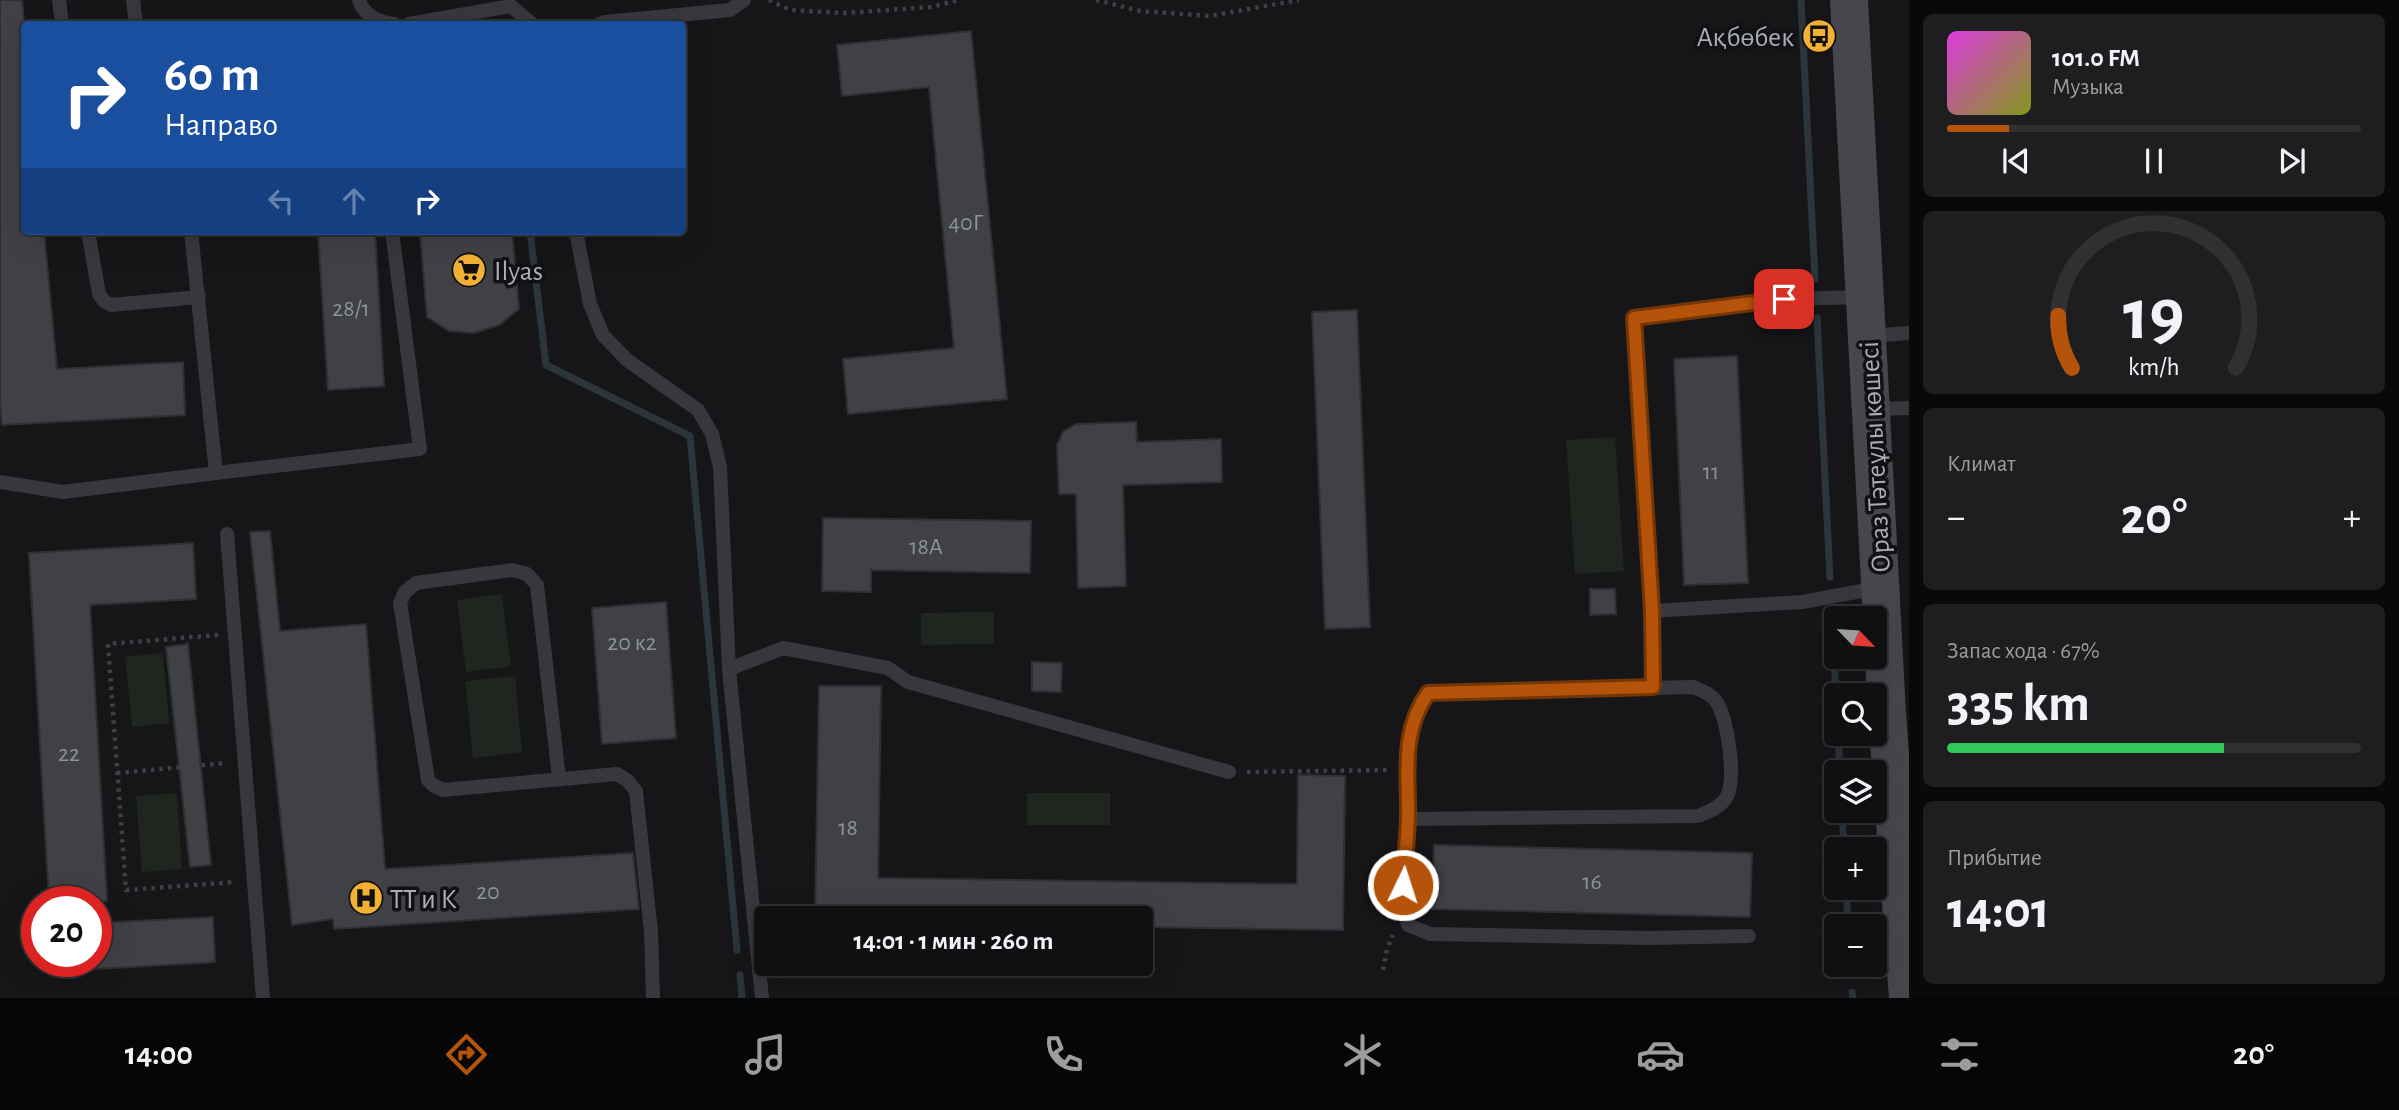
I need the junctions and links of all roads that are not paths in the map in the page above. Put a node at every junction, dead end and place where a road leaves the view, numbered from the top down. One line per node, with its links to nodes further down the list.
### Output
1 (60, 0): 6 (lane)
2 (133, 0): 7 (lane)
3 (359, 0): 8 (lane)
4 (744, 0): 11 (lane)
5 (1849, 0): 17 (street, Ораз Тәтеұлы көшесі)
6 (62, 21)
7 (136, 21)
8 (376, 21)
9 (426, 21): 10 (lane)
10 (528, 21)
11 (615, 21)
12 (89, 235): 16 (lane)
13 (191, 235): 16 (lane)
14 (393, 235): 22 (lane)
15 (577, 235): 27 (lane)
16 (199, 297): 22 (lane)
17 (1866, 297): 19 (street, Ораз Тәтеұлы көшесі); 26 (lane)
18 (1909, 333): 19 (lane)
19 (1868, 336): 21 (street, Ораз Тәтеұлы көшесі)
20 (1909, 408): 21 (lane)
21 (1872, 409): 25 (street, Ораз Тәтеұлы көшесі)
22 (216, 473): 23 (lane)
23 (0, 482)
24 (227, 534): 33 (lane)
25 (1881, 588): 26 (lane); 36 (street, Ораз Тәтеұлы көшесі)
26 (1652, 611): 28 (lane)
27 (729, 668): 29 (lane); 35 (lane)
28 (1653, 687): 31 (lane); 31 (lane)
29 (1229, 772)
30 (559, 778): 30 (lane); 34 (lane)
31 (1408, 819): 32 (lane)
32 (1749, 936)
33 (263, 998)
34 (653, 998)
35 (762, 998)
36 (1908, 998)

